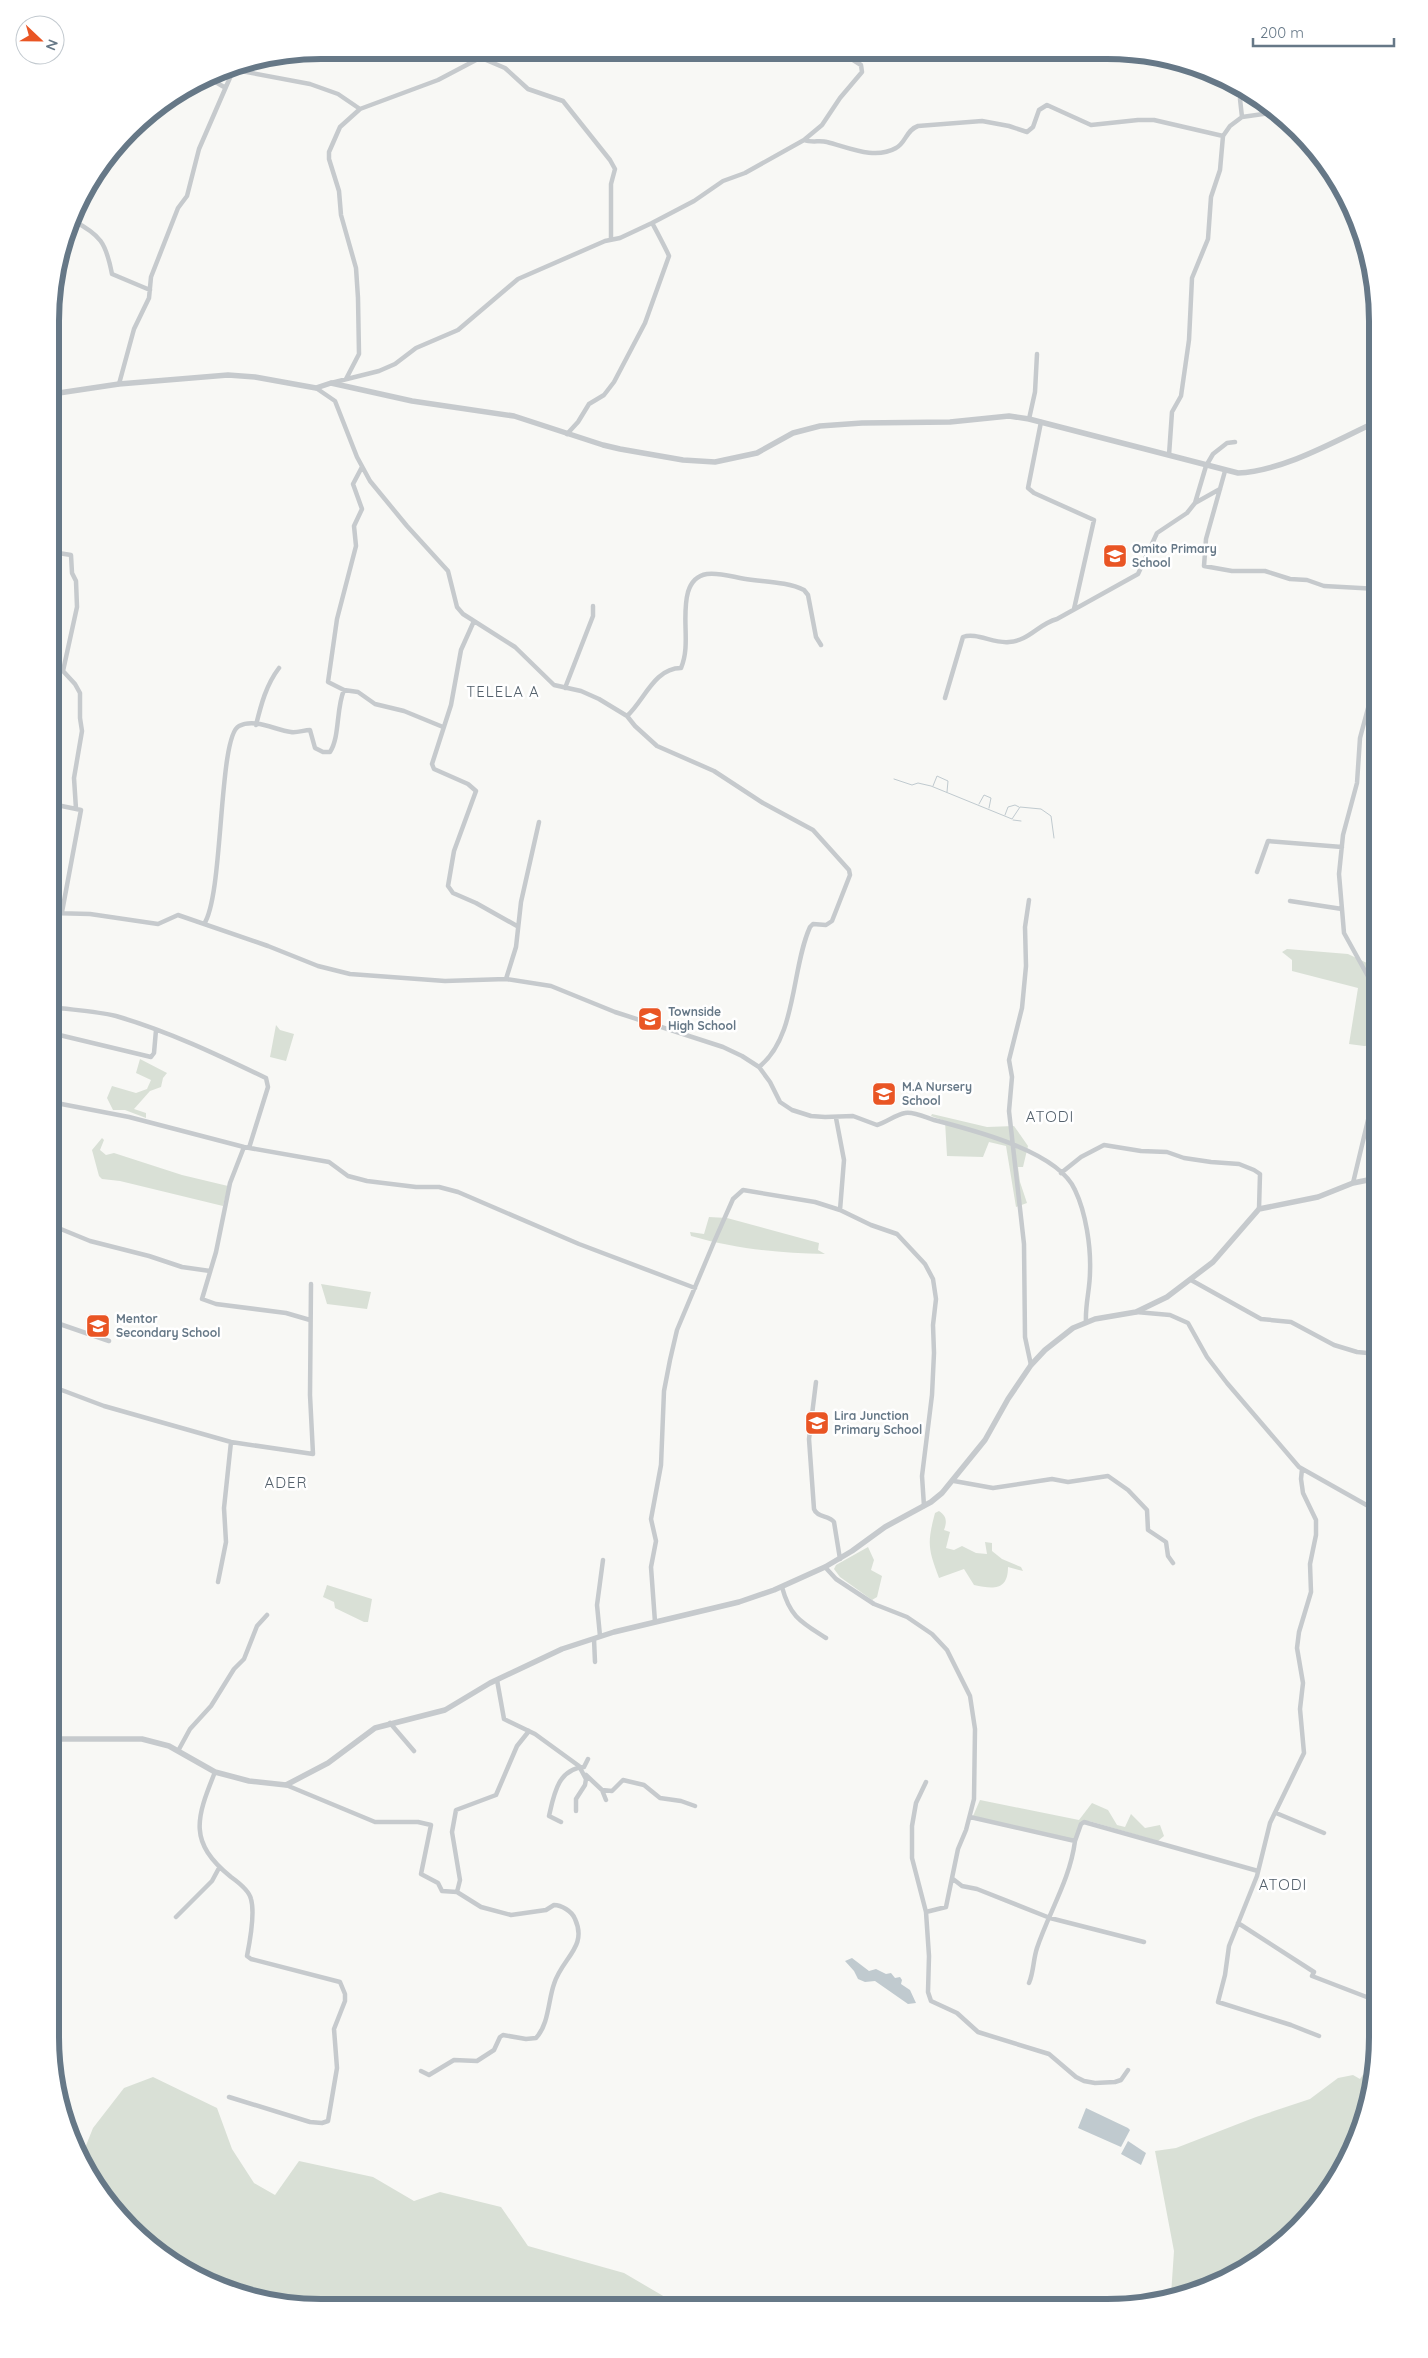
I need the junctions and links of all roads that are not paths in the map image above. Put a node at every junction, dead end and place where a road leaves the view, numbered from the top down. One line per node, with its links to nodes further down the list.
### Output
1 (478, 59): 9 (street)
2 (482, 59): 16 (street)
3 (851, 59): 13 (street)
4 (241, 72): 9 (street)
5 (231, 75): 7 (street)
6 (215, 82): 7 (street)
7 (224, 87): 17 (street)
8 (1241, 96): 11 (street)
9 (360, 109): 19 (street)
10 (1268, 113): 11 (street)
11 (1242, 117): 12 (street)
12 (1223, 136): 13 (street); 29 (street)
13 (804, 140): 15 (street)
14 (78, 223): 17 (street)
15 (652, 223): 16 (street); 27 (street)
16 (611, 239): 19 (street)
17 (150, 290): 21 (street)
18 (1036, 354): 24 (street)
19 (346, 379): 20 (street)
20 (331, 383): 22 (street); 27 (street)
21 (119, 384): 22 (street); 23 (street)
22 (316, 388): 31 (street)
23 (59, 393)
24 (1029, 419): 25 (street); 27 (street)
25 (1041, 422): 29 (street); 38 (street)
26 (1369, 425): 32 (street)
27 (567, 434)
28 (1235, 442): 30 (street)
29 (1169, 455): 30 (street)
30 (1206, 466): 32 (street); 34 (street)
31 (362, 467): 39 (street); 43 (street)
32 (1225, 471): 33 (street)
33 (1220, 489): 34 (street); 36 (street)
34 (1195, 503): 38 (street)
35 (59, 553): 50 (street)
36 (1369, 588)
37 (593, 606): 42 (street)
38 (1074, 609): 44 (street)
39 (474, 621): 42 (street); 48 (street)
40 (821, 645): 46 (street)
41 (279, 668): 47 (street)
42 (565, 688): 46 (street)
43 (344, 690): 47 (street); 48 (street)
44 (945, 698)
45 (1369, 701): 52 (street)
46 (627, 716): 66 (street)
47 (256, 724): 59 (street)
48 (443, 727): 60 (street)
49 (59, 805): 50 (street)
50 (76, 809): 58 (street)
51 (539, 822): 60 (street)
52 (1342, 847): 53 (street); 56 (street)
53 (1257, 872)
54 (1029, 900): 70 (street)
55 (1290, 901): 56 (street)
56 (1342, 909): 61 (street)
57 (59, 912): 58 (street)
58 (62, 912): 59 (street)
59 (204, 924): 62 (street)
60 (518, 926): 62 (street)
61 (1369, 978)
62 (506, 979): 66 (street)
63 (59, 1008): 64 (street)
64 (156, 1030): 65 (street); 71 (street)
65 (59, 1035)
66 (759, 1067): 69 (street)
67 (59, 1104): 71 (street)
68 (1369, 1116): 74 (street)
69 (836, 1118): 70 (street); 76 (street)
70 (1012, 1143): 72 (street); 88 (street)
71 (246, 1147): 78 (street); 81 (street)
72 (1061, 1173): 75 (street); 84 (street)
73 (1369, 1180): 74 (street)
74 (1353, 1183): 75 (street)
75 (1260, 1209): 79 (street)
76 (840, 1210): 81 (street); 94 (street)
77 (59, 1228): 78 (street)
78 (210, 1271): 83 (street)
79 (1190, 1280): 82 (street); 87 (street)
80 (311, 1284): 83 (street)
81 (695, 1288): 103 (street)
82 (1136, 1312): 84 (street); 92 (street)
83 (310, 1320): 91 (street)
84 (1086, 1322): 88 (street)
85 (59, 1324): 86 (street)
86 (109, 1341)
87 (1369, 1353)
88 (1032, 1365): 93 (street)
89 (816, 1382): 96 (street)
90 (59, 1389): 91 (street)
91 (231, 1442): 100 (street)
92 (1302, 1469): 95 (street); 123 (street)
93 (954, 1481): 94 (street); 98 (street)
94 (924, 1506): 96 (street)
95 (1369, 1506)
96 (840, 1559): 99 (street)
97 (603, 1560): 104 (street)
98 (1173, 1563)
99 (825, 1568): 101 (street); 124 (street)
100 (218, 1582)
101 (782, 1587): 103 (street); 105 (street)
102 (267, 1615): 111 (street)
103 (655, 1622): 104 (street)
104 (597, 1637): 106 (street); 107 (street)
105 (826, 1638)
106 (595, 1662)
107 (497, 1680): 108 (street); 109 (street)
108 (390, 1723): 112 (street); 118 (street)
109 (529, 1731): 114 (street); 131 (street)
110 (59, 1738): 111 (street)
111 (178, 1751): 115 (street)
112 (414, 1751)
113 (588, 1759): 114 (street)
114 (582, 1767): 116 (street); 125 (street)
115 (215, 1772): 118 (street); 128 (street)
116 (585, 1774): 119 (street); 122 (street)
117 (926, 1782): 132 (street)
118 (286, 1784): 131 (street)
119 (602, 1790): 120 (street); 121 (street)
120 (606, 1800)
121 (695, 1806)
122 (576, 1811)
123 (1276, 1813): 126 (street); 129 (street)
124 (970, 1818): 127 (street); 130 (street)
125 (561, 1822)
126 (1324, 1832)
127 (1075, 1841): 129 (street); 134 (street)
128 (219, 1868): 133 (street); 142 (street)
129 (1258, 1871): 135 (street)
130 (953, 1879): 132 (street); 134 (street)
131 (457, 1892): 141 (street)
132 (926, 1912): 140 (street)
133 (176, 1917)
134 (1050, 1918): 136 (street); 137 (street)
135 (1238, 1922): 138 (street); 139 (street)
136 (1144, 1942)
137 (1029, 1983)
138 (1369, 1998)
139 (1319, 2036)
140 (1128, 2070)
141 (421, 2071)
142 (229, 2097)

